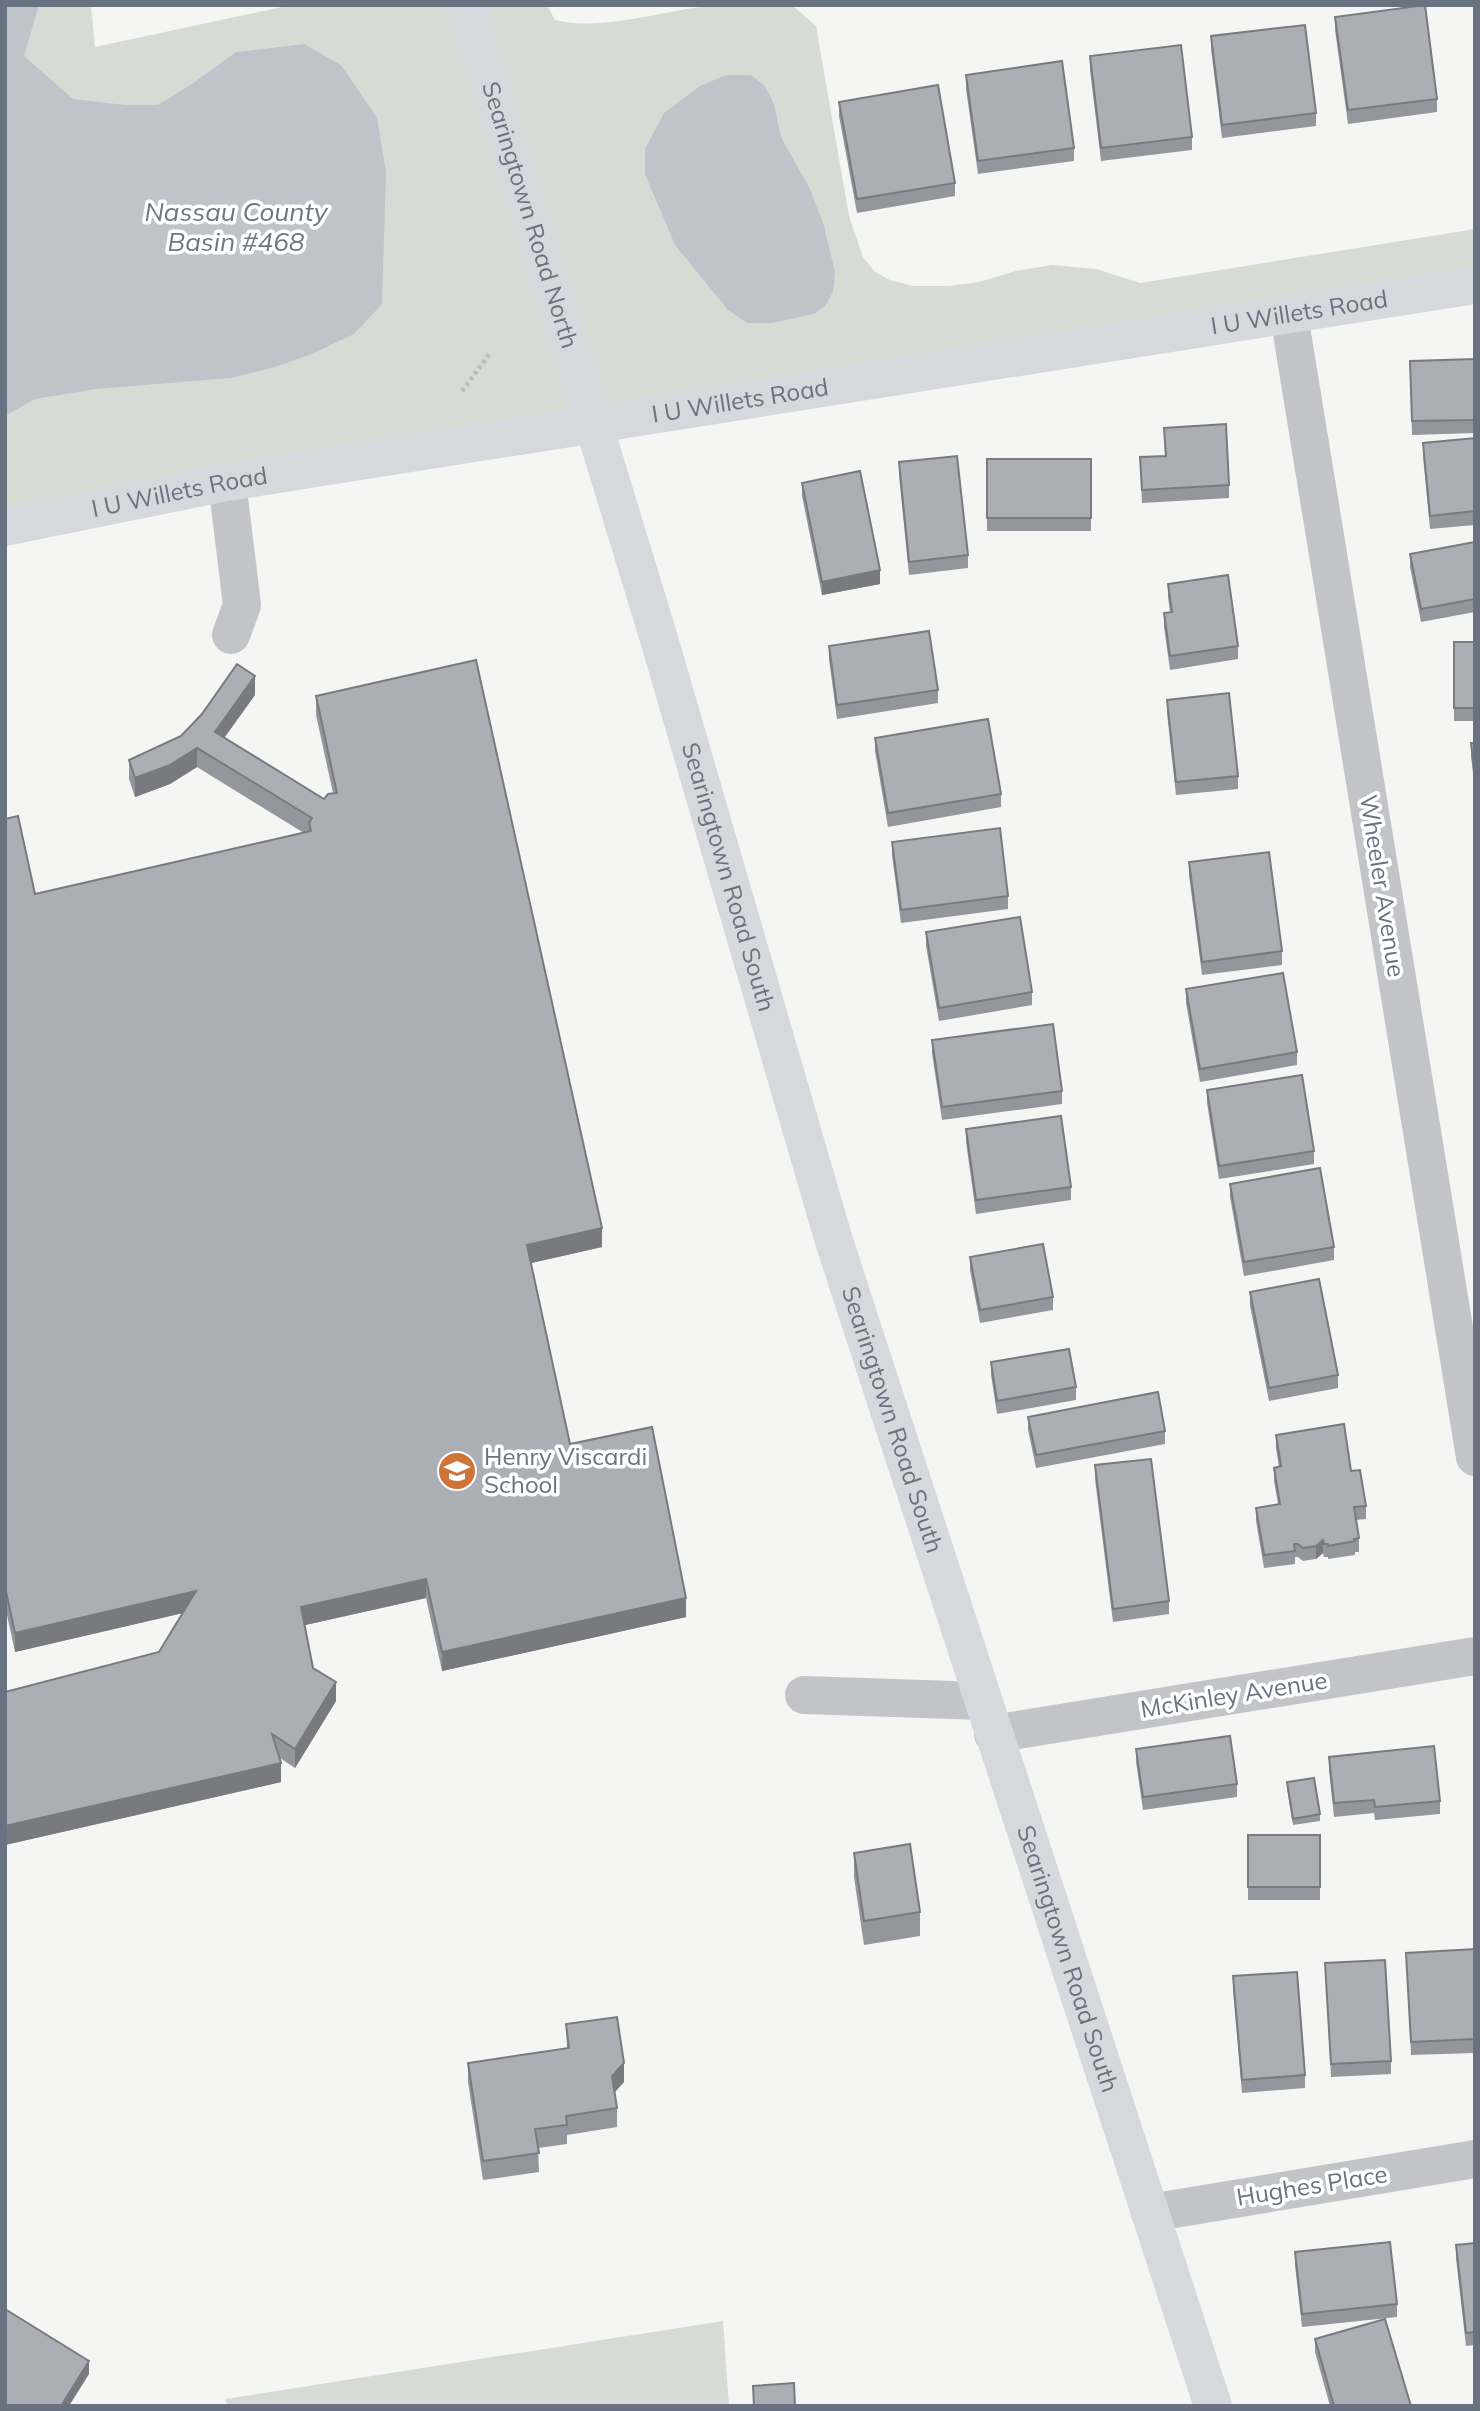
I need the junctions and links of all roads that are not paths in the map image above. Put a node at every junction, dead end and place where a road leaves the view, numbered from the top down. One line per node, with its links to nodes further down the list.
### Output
1 (468, 5): 4 (main road, Searingtown Road North)
2 (1475, 285): 3 (main road, I U Willets Road)
3 (1289, 315): 4 (main road, I U Willets Road); 8 (street, Wheeler Avenue)
4 (594, 425): 5 (main road, I U Willets Road); 11 (main road, Searingtown Road South)
5 (227, 482): 6 (main road, I U Willets Road); 7 (street)
6 (5, 527)
7 (231, 635)
8 (1475, 1457)
9 (1475, 1656): 11 (street, McKinley Avenue)
10 (804, 1695): 11 (street, McKinley Avenue)
11 (988, 1718): 13 (main road, Searingtown Road South)
12 (1475, 2159): 13 (street, Hughes Place)
13 (1150, 2213): 14 (main road, Searingtown Road South)
14 (1213, 2406)

